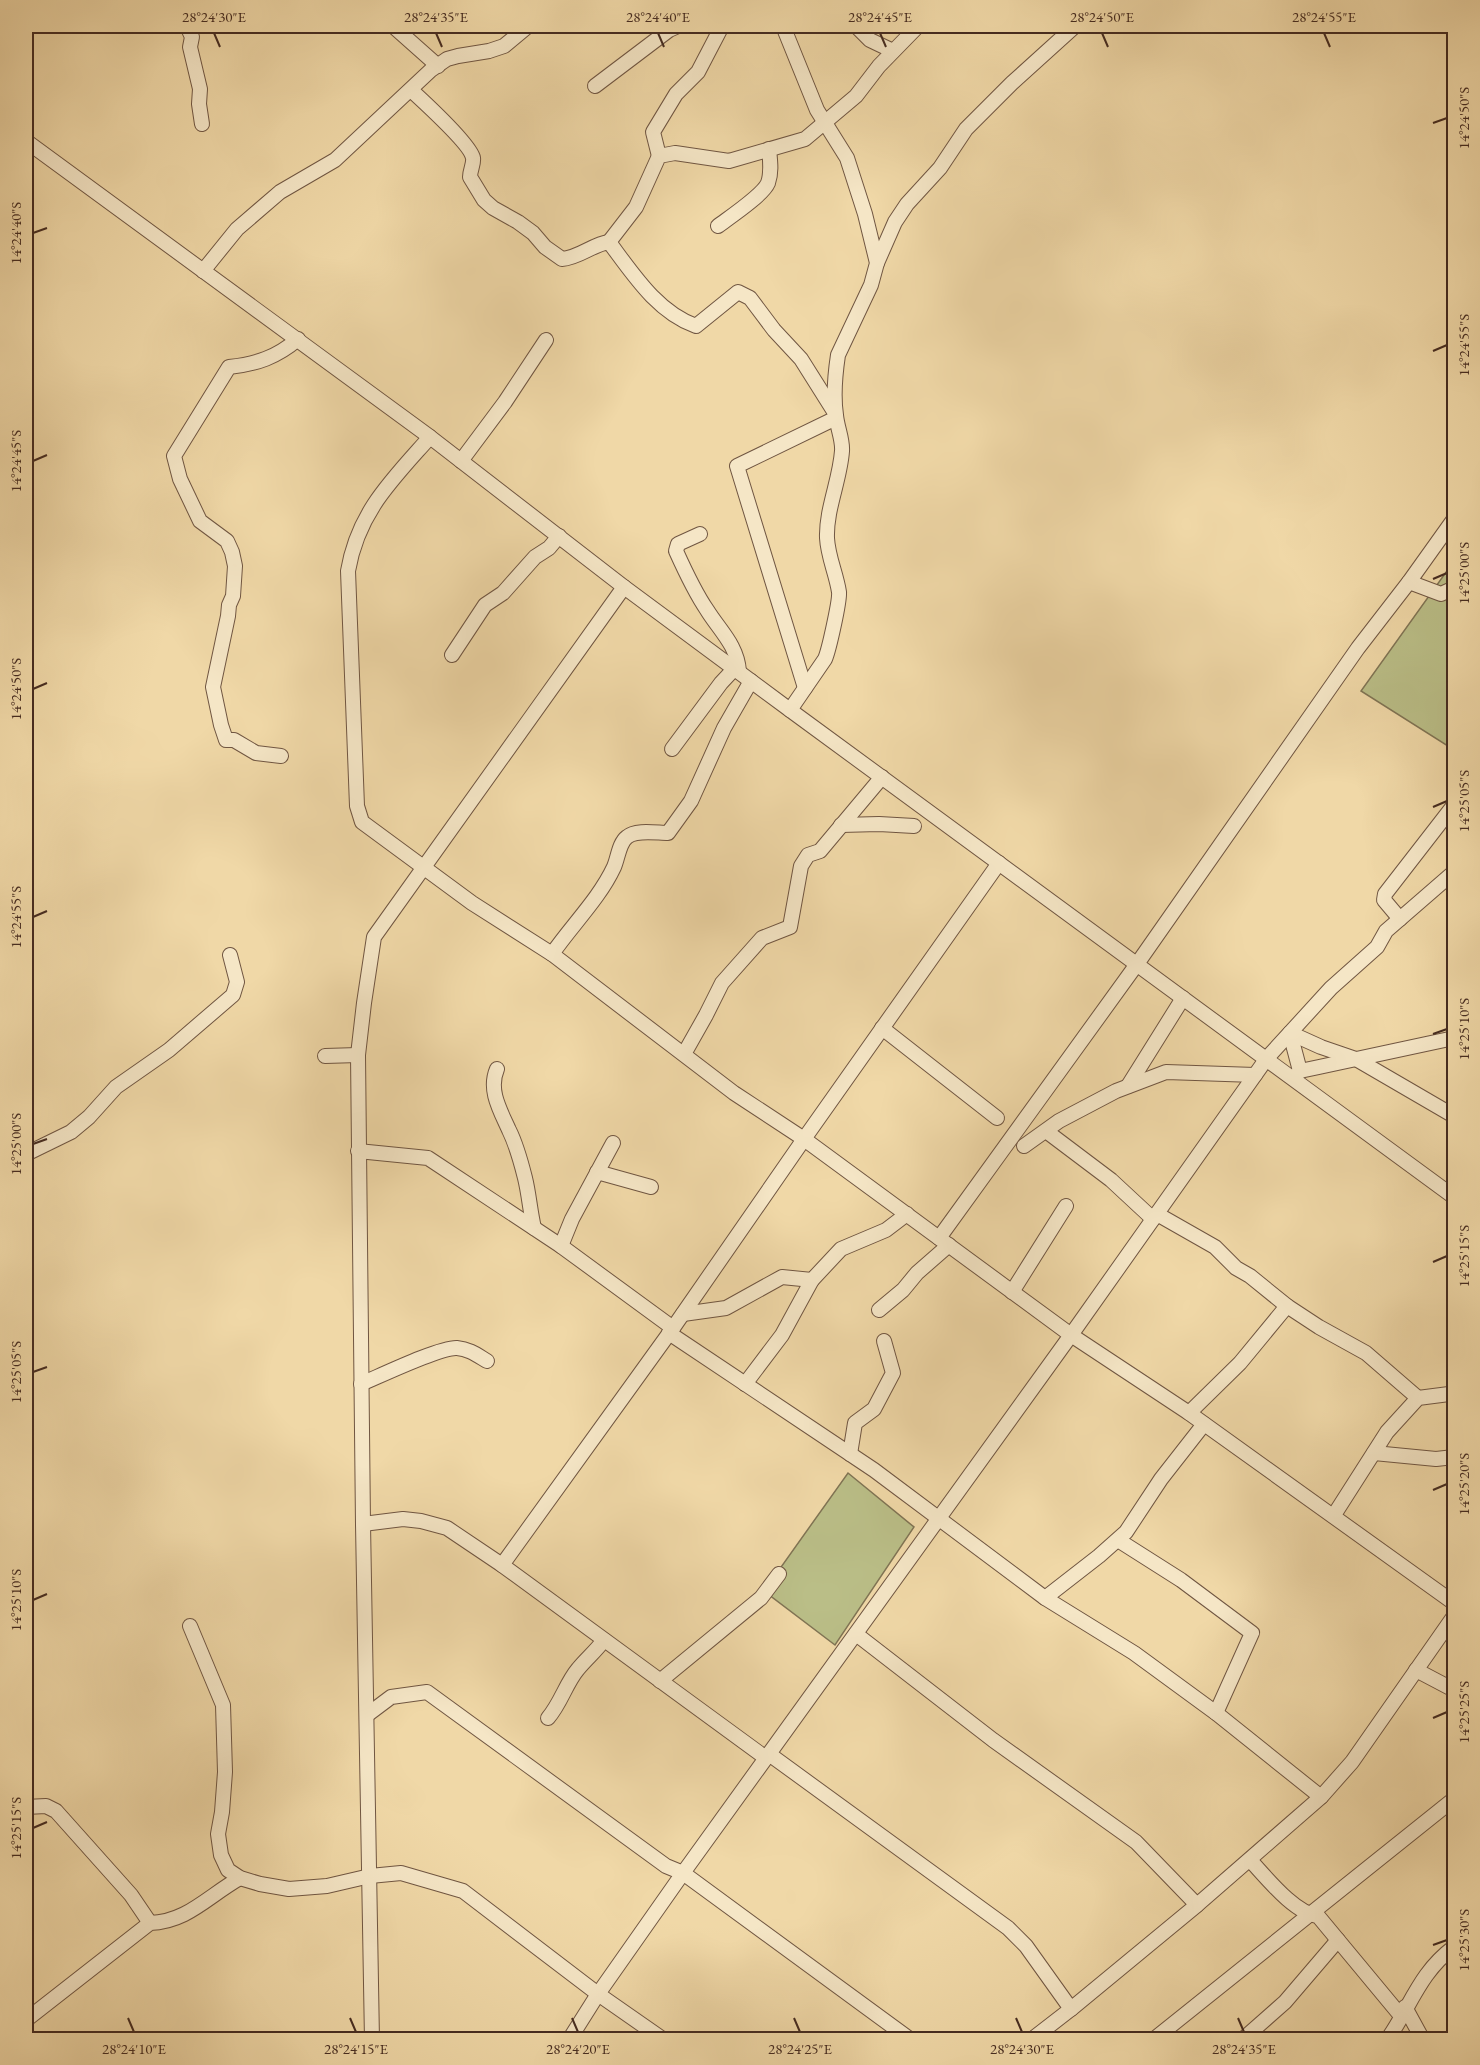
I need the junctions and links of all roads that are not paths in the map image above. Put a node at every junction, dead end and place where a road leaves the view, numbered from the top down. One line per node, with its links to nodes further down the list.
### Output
1 (187, 26): 15 (street)
2 (393, 26): 11 (street)
3 (528, 26): 11 (street)
4 (678, 26): 12 (street)
5 (722, 26): 18 (street)
6 (783, 26): 14 (street)
7 (856, 26): 10 (street)
8 (918, 26): 10 (street)
9 (1076, 26): 21 (street)
10 (893, 51): 14 (street)
11 (438, 66): 13 (street)
12 (595, 86)
13 (411, 90): 20 (street); 22 (street)
14 (824, 122): 17 (street); 21 (street)
15 (202, 124)
16 (26, 141): 22 (street)
17 (769, 149): 18 (street); 19 (street)
18 (659, 156): 20 (street)
19 (718, 226)
20 (609, 242): 25 (street)
21 (876, 263): 25 (street)
22 (203, 271): 23 (street)
23 (298, 339): 26 (street); 40 (street)
24 (546, 340): 27 (street)
25 (836, 416): 37 (street); 37 (street)
26 (430, 437): 27 (street); 46 (street)
27 (461, 461): 30 (street)
28 (1455, 519): 31 (street)
29 (700, 534): 35 (street)
30 (559, 536): 32 (street); 34 (street)
31 (1409, 582): 33 (street); 51 (street)
32 (624, 587): 35 (street); 46 (street)
33 (1455, 588)
34 (452, 655)
35 (737, 670): 36 (street); 39 (street)
36 (752, 681): 38 (street); 49 (street)
37 (805, 688): 38 (street)
38 (790, 710): 41 (street)
39 (672, 749)
40 (281, 756)
41 (882, 777): 43 (street); 45 (street)
42 (1455, 805): 48 (street)
43 (841, 825): 44 (street); 56 (street)
44 (914, 826)
45 (999, 863): 51 (street); 53 (street)
46 (425, 867): 49 (street); 57 (street)
47 (1455, 872): 48 (street)
48 (1400, 919): 54 (street)
49 (552, 954): 56 (street)
50 (230, 955): 72 (street)
51 (1137, 964): 52 (street); 80 (street)
52 (1183, 998): 59 (street); 64 (street)
53 (882, 1028): 66 (street); 68 (street)
54 (1290, 1033): 59 (street); 60 (street); 63 (street)
55 (1455, 1038): 60 (street)
56 (684, 1054): 68 (street)
57 (358, 1055): 58 (street); 71 (street)
58 (325, 1056)
59 (1267, 1058): 62 (street); 63 (street)
60 (1356, 1059): 63 (street); 65 (street)
61 (497, 1069): 79 (street)
62 (1255, 1075): 64 (street); 78 (street)
63 (1297, 1075): 75 (street)
64 (1128, 1086): 67 (street)
65 (1455, 1116)
66 (997, 1118)
67 (1046, 1131): 70 (street); 78 (street)
68 (804, 1139): 77 (street); 86 (street)
69 (613, 1143): 73 (street)
70 (1024, 1146)
71 (358, 1151): 79 (street); 91 (street)
72 (26, 1154)
73 (597, 1173): 74 (street); 81 (street)
74 (651, 1187)
75 (1455, 1197)
76 (1066, 1206): 83 (street)
77 (907, 1214): 80 (street); 82 (street)
78 (1155, 1217): 84 (street); 88 (street)
79 (534, 1228): 81 (street)
80 (944, 1242): 83 (street); 85 (street)
81 (561, 1246): 87 (street)
82 (812, 1280): 86 (street); 92 (street)
83 (1012, 1292): 88 (street)
84 (1287, 1306): 94 (street); 95 (street)
85 (879, 1310)
86 (683, 1314): 87 (street)
87 (671, 1330): 92 (street); 104 (street)
88 (1071, 1335): 95 (street); 101 (street)
89 (884, 1341): 98 (street)
90 (487, 1361): 91 (street)
91 (361, 1384): 102 (street)
92 (745, 1384): 98 (street)
93 (1455, 1396): 94 (street)
94 (1418, 1398): 97 (street)
95 (1189, 1413): 96 (street)
96 (1204, 1424): 100 (street); 103 (street)
97 (1374, 1453): 99 (street); 100 (street)
98 (850, 1454): 101 (street)
99 (1455, 1457)
100 (1334, 1515): 107 (street)
101 (938, 1517): 106 (street); 110 (street)
102 (363, 1524): 104 (street); 116 (street)
103 (1118, 1540): 106 (street); 115 (street)
104 (502, 1565): 111 (street)
105 (779, 1574): 113 (street)
106 (1045, 1598): 115 (street)
107 (1455, 1603)
108 (1455, 1616): 112 (street)
109 (190, 1626): 125 (street)
110 (856, 1634): 118 (street); 126 (street)
111 (604, 1640): 113 (street); 117 (street)
112 (1416, 1670): 114 (street); 119 (street)
113 (660, 1681): 118 (street)
114 (1455, 1690)
115 (1215, 1713): 119 (street)
116 (367, 1715): 123 (street); 124 (street)
117 (548, 1718)
118 (767, 1756): 123 (street); 132 (street)
119 (1321, 1797): 122 (street)
120 (1455, 1799): 127 (street)
121 (26, 1807): 128 (street)
122 (1250, 1860): 126 (street); 127 (street)
123 (683, 1873): 131 (street); 138 (street)
124 (370, 1876): 125 (street); 131 (street); 135 (street)
125 (240, 1878): 128 (street)
126 (1197, 1905): 132 (street)
127 (1309, 1915): 129 (street); 140 (street)
128 (150, 1923): 134 (street)
129 (1338, 1940): 133 (street); 141 (street)
130 (1455, 1947): 133 (street)
131 (598, 1994): 136 (street); 137 (street)
132 (1071, 2009): 139 (street)
133 (1403, 2012): 142 (street); 143 (street)
134 (26, 2020)
135 (372, 2040)
136 (569, 2040)
137 (663, 2040)
138 (912, 2040)
139 (1031, 2040)
140 (1153, 2040)
141 (1242, 2040)
142 (1387, 2040)
143 (1423, 2040)

